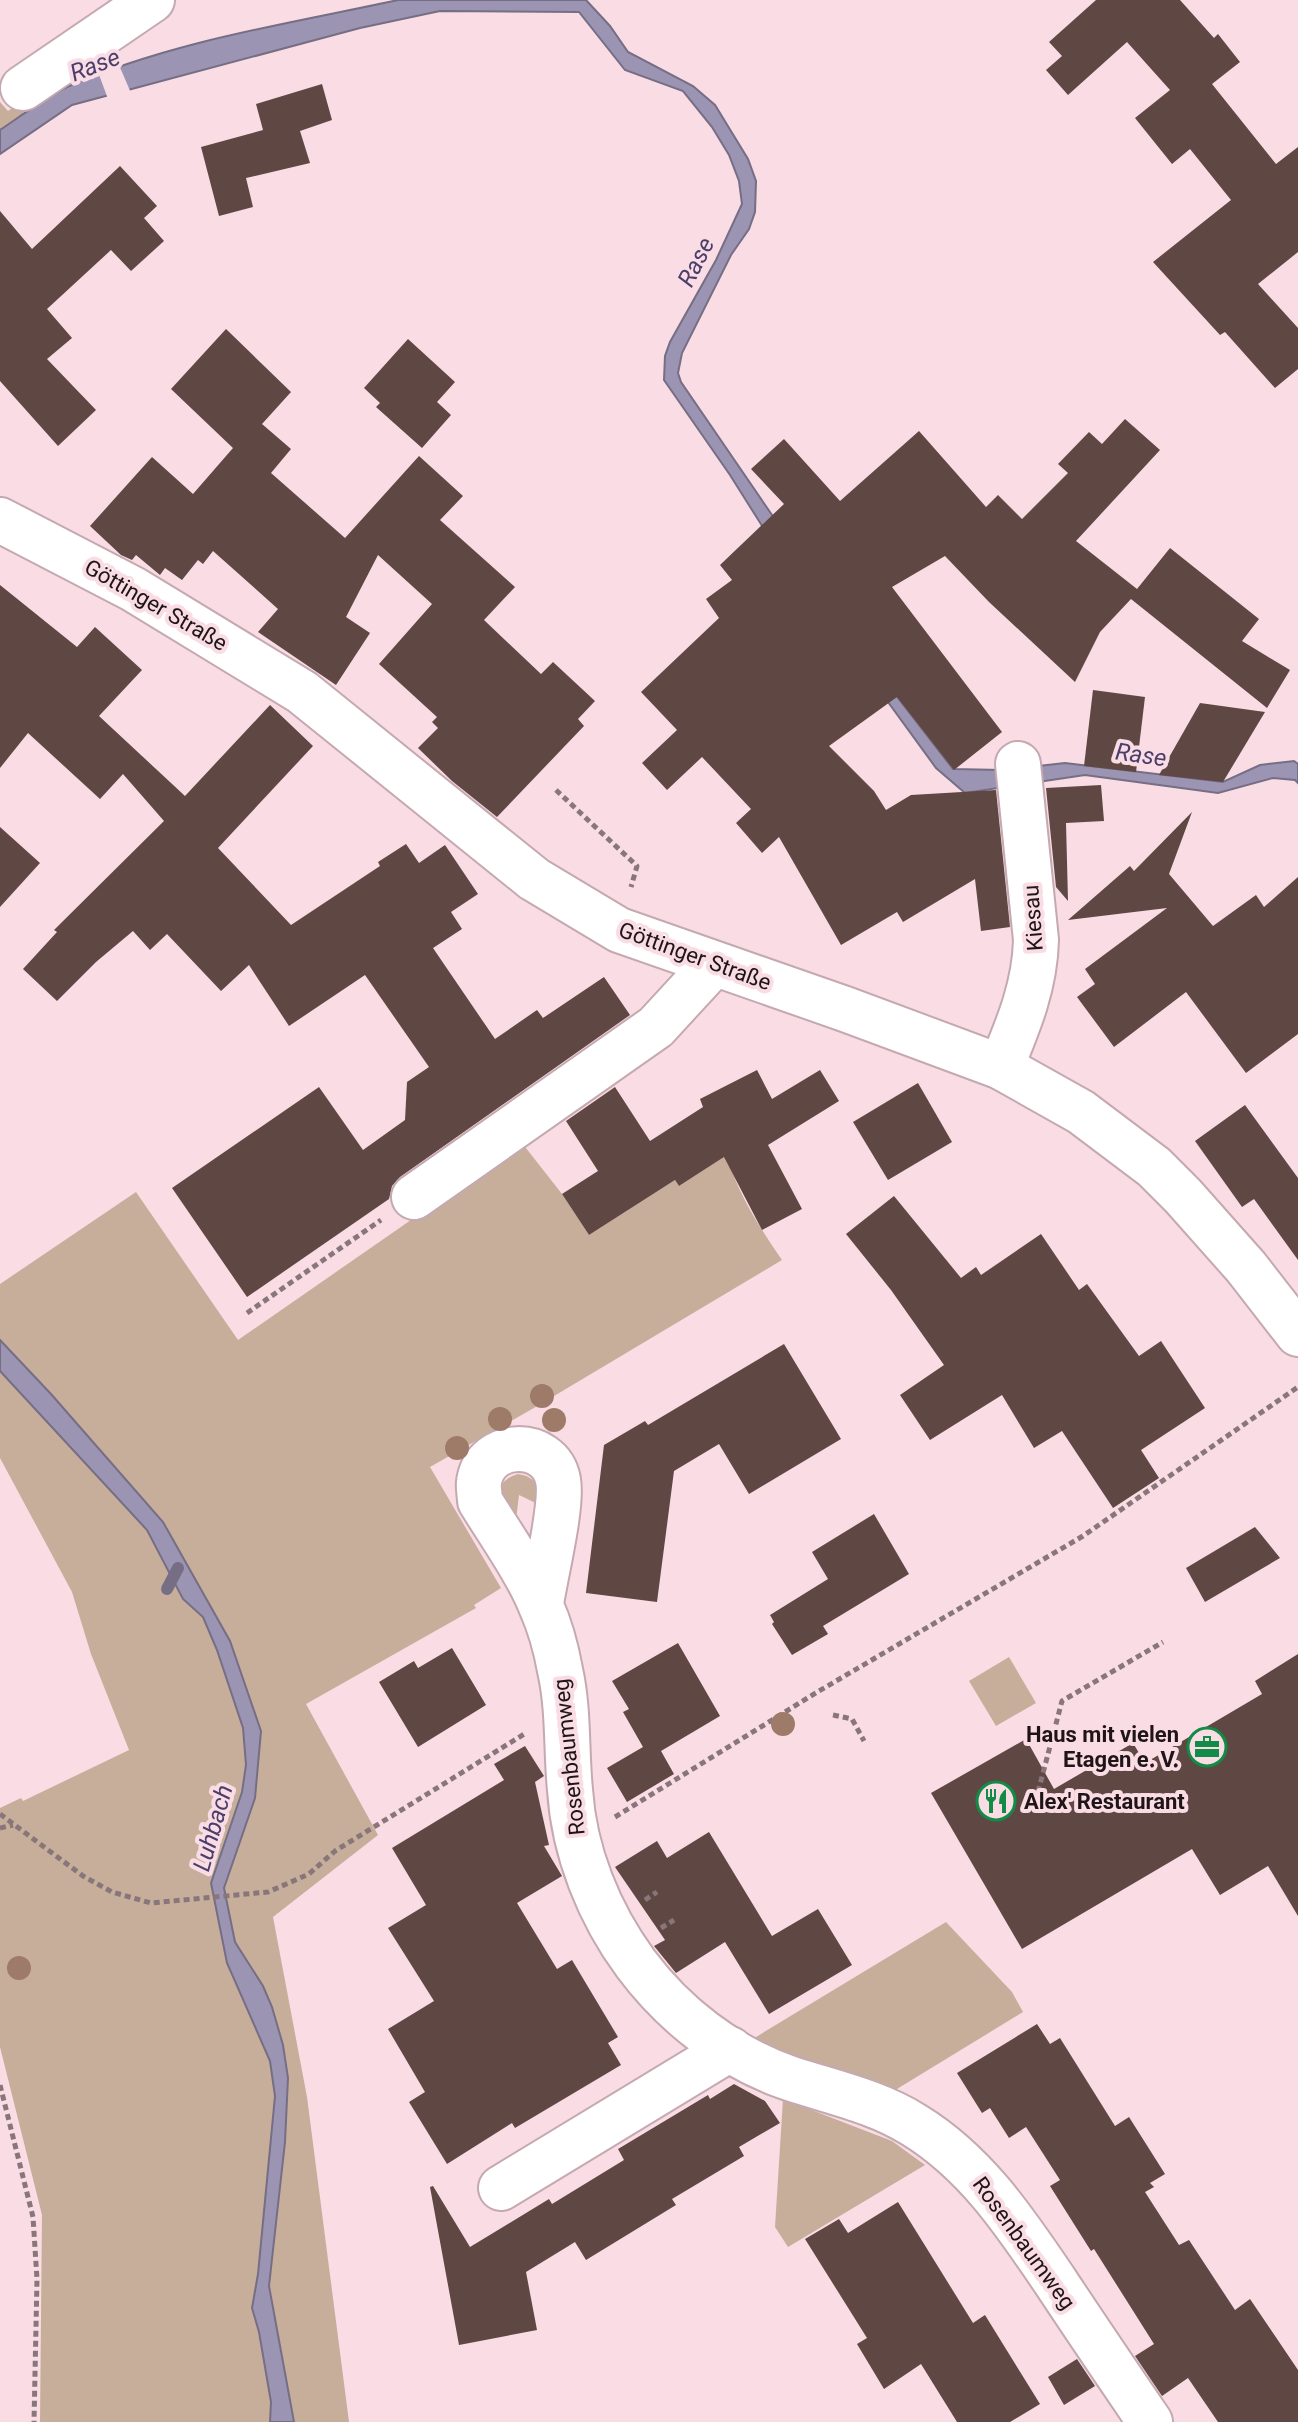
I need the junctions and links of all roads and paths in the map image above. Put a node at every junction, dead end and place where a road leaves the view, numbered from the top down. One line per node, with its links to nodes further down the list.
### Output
1 (152, 0): 2 (street)
2 (23, 88)
3 (0, 520): 6 (street, Göttinger Straße)
4 (1020, 777): 8 (street, Kiesau)
5 (556, 790): 6 (path)
6 (619, 930): 7 (street, Göttinger Straße)
7 (714, 964): 8 (street, Göttinger Straße); 9 (street)
8 (1001, 1067): 11 (street, Göttinger Straße)
9 (414, 1197): 10 (path)
10 (247, 1313)
11 (1298, 1334)
12 (1298, 1387): 22 (path)
13 (541, 1604): 16 (street, Rosenbaumweg)
14 (1163, 1642): 18 (path)
15 (833, 1715): 17 (path)
16 (568, 1722): 20 (path); 22 (street, Rosenbaumweg)
17 (864, 1741)
18 (1038, 1792)
19 (0, 1814): 20 (path)
20 (13, 1825): 21 (path)
21 (0, 1828)
22 (577, 1841): 23 (street, Rosenbaumweg)
23 (730, 2049): 25 (street); 27 (street, Rosenbaumweg)
24 (0, 2085): 26 (path)
25 (501, 2188)
26 (34, 2422)
27 (1150, 2422)

